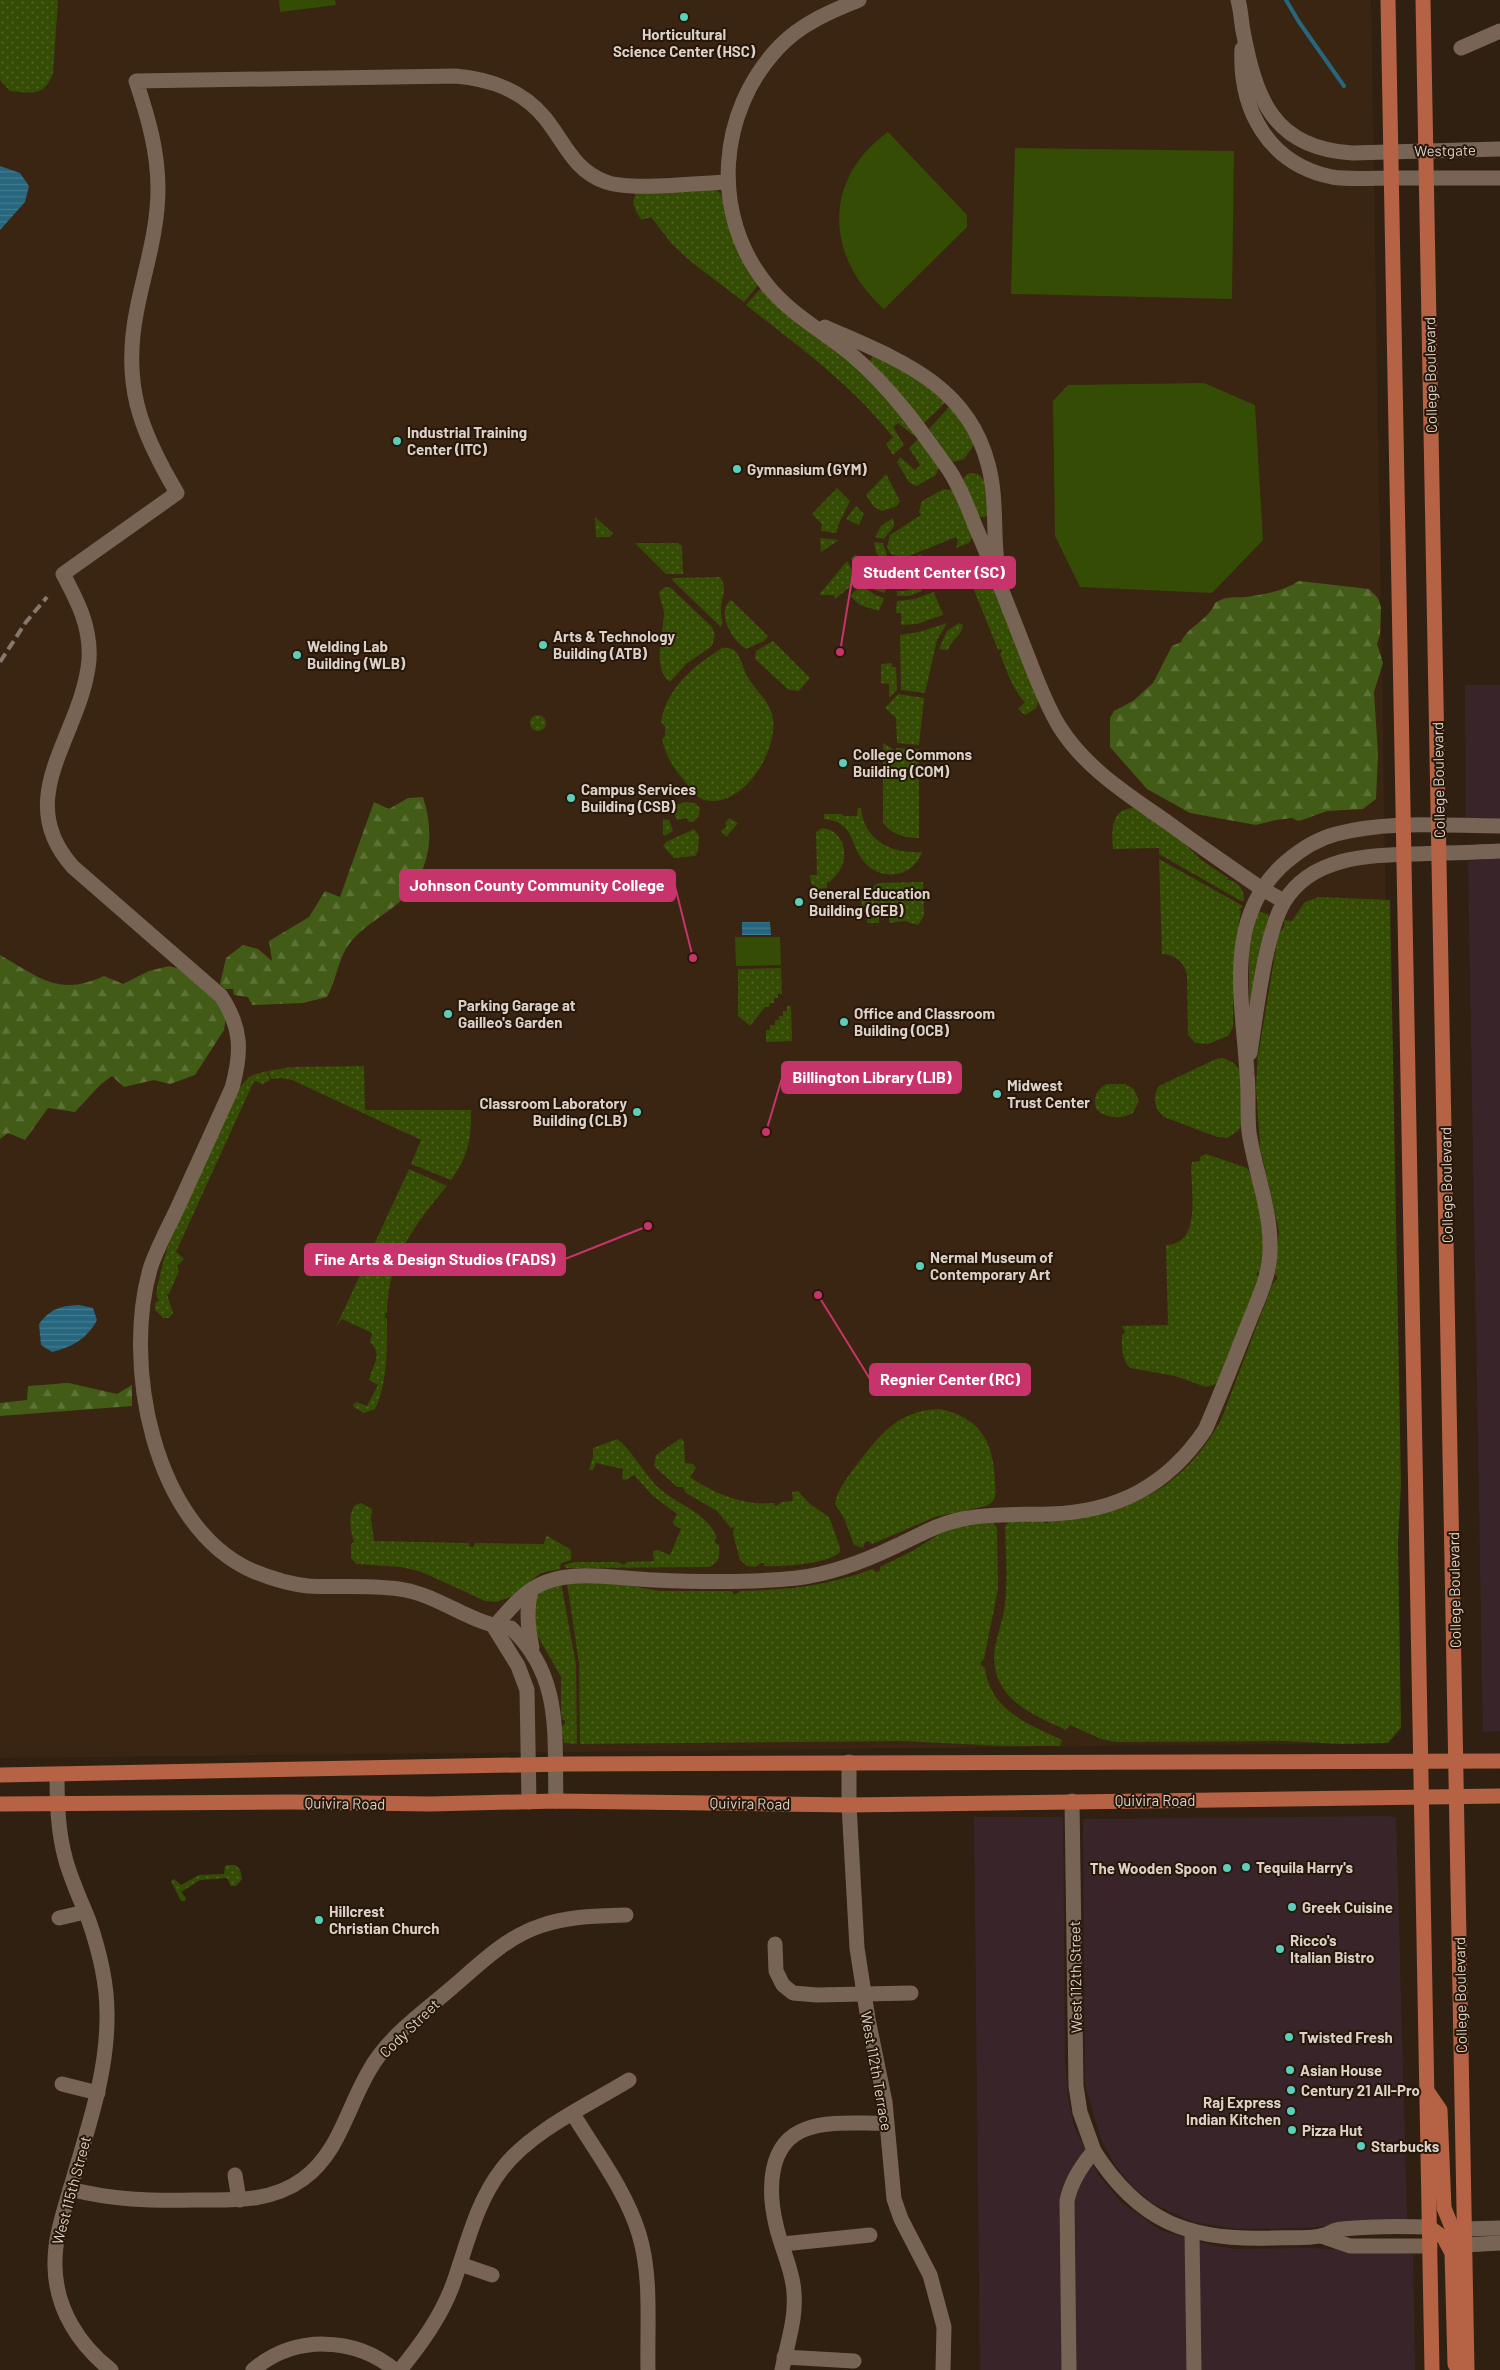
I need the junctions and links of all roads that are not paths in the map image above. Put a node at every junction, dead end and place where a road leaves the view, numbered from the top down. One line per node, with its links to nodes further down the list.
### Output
1 (859, 0): 14 (street)
2 (1238, 0): 5 (street)
3 (1388, 0): 10 (main road)
4 (1423, 0): 9 (main road, College Boulevard)
5 (1242, 29): 10 (street, Westgate); 11 (street)
6 (1500, 31): 7 (street)
7 (1461, 48)
8 (1500, 149): 9 (street, Westgate)
9 (1426, 151): 10 (street, Westgate); 12 (main road, College Boulevard)
10 (1390, 152): 11 (main road)
11 (1391, 178): 12 (street); 17 (main road)
12 (1427, 178): 13 (street); 18 (main road, College Boulevard)
13 (1500, 178)
14 (728, 182): 15 (street); 27 (street)
15 (796, 314): 16 (street); 16 (street)
16 (1000, 587): 23 (street)
17 (1404, 825): 18 (street); 21 (main road); 23 (street)
18 (1438, 825): 19 (street); 22 (main road, College Boulevard)
19 (1500, 826)
20 (1500, 851): 22 (street)
21 (1404, 854): 22 (street); 24 (street); 29 (main road)
22 (1439, 854): 32 (main road, College Boulevard)
23 (1262, 889): 24 (street); 25 (street)
24 (1284, 901): 25 (street)
25 (1248, 1074): 26 (street)
26 (531, 1590): 27 (street); 28 (street)
27 (494, 1627): 28 (street); 33 (street)
28 (534, 1654): 34 (street)
29 (1421, 1761): 31 (main road); 32 (main road); 39 (main road)
30 (1500, 1761): 32 (main road)
31 (849, 1762): 34 (main road); 45 (street, West 112th Terrace)
32 (1457, 1762): 38 (main road, College Boulevard)
33 (529, 1765): 34 (main road); 35 (main road); 42 (street)
34 (555, 1765): 41 (street)
35 (57, 1775): 36 (main road); 44 (street, West 115th Street)
36 (0, 1776)
37 (1500, 1796): 38 (main road, Quivira Road)
38 (1456, 1797): 39 (main road, Quivira Road); 64 (main road, College Boulevard)
39 (1423, 1798): 40 (main road, Quivira Road); 54 (main road)
40 (1072, 1800): 45 (main road, Quivira Road); 58 (street, West 112th Street)
41 (556, 1801): 42 (main road, Quivira Road); 45 (main road, Quivira Road)
42 (529, 1802): 44 (main road, Quivira Road)
43 (0, 1804): 44 (main road, Quivira Road)
44 (57, 1804): 46 (street, West 115th Street)
45 (849, 1805): 51 (street, West 112th Terrace)
46 (85, 1912): 48 (street); 55 (street, West 115th Street)
47 (626, 1915): 61 (street, Cody Street)
48 (59, 1918)
49 (775, 1944): 51 (street)
50 (911, 1993): 51 (street)
51 (864, 1994): 57 (street, West 112th Terrace)
52 (629, 2080): 56 (street)
53 (62, 2084): 55 (street)
54 (1427, 2091): 62 (main road); 71 (main road)
55 (98, 2093): 60 (street, West 115th Street)
56 (573, 2114): 72 (street); 80 (street)
57 (886, 2123): 69 (street); 81 (street, West 112th Terrace)
58 (1094, 2151): 65 (street, West 112th Street); 82 (street)
59 (235, 2175): 61 (street)
60 (70, 2189): 61 (street, Cody Street); 76 (street, West 115th Street)
61 (239, 2200)
62 (1429, 2227): 67 (street, West 112th Street); 70 (main road); 85 (main road)
63 (1500, 2228): 64 (street)
64 (1464, 2229): 71 (main road, College Boulevard)
65 (1192, 2232): 67 (street, West 112th Street); 83 (street)
66 (870, 2235): 69 (street)
67 (1321, 2236): 70 (street, West 112th Street)
68 (1500, 2243): 71 (street)
69 (783, 2244): 75 (street)
70 (1430, 2246): 84 (main road)
71 (1464, 2246): 86 (main road, College Boulevard)
72 (460, 2264): 73 (street); 79 (street)
73 (492, 2275)
74 (854, 2361): 75 (street)
75 (783, 2364)
76 (104, 2368)
77 (253, 2370): 78 (street)
78 (395, 2370)
79 (400, 2370)
80 (648, 2370)
81 (944, 2370)
82 (1069, 2370)
83 (1194, 2370)
84 (1432, 2370)
85 (1459, 2370)
86 (1467, 2370)

